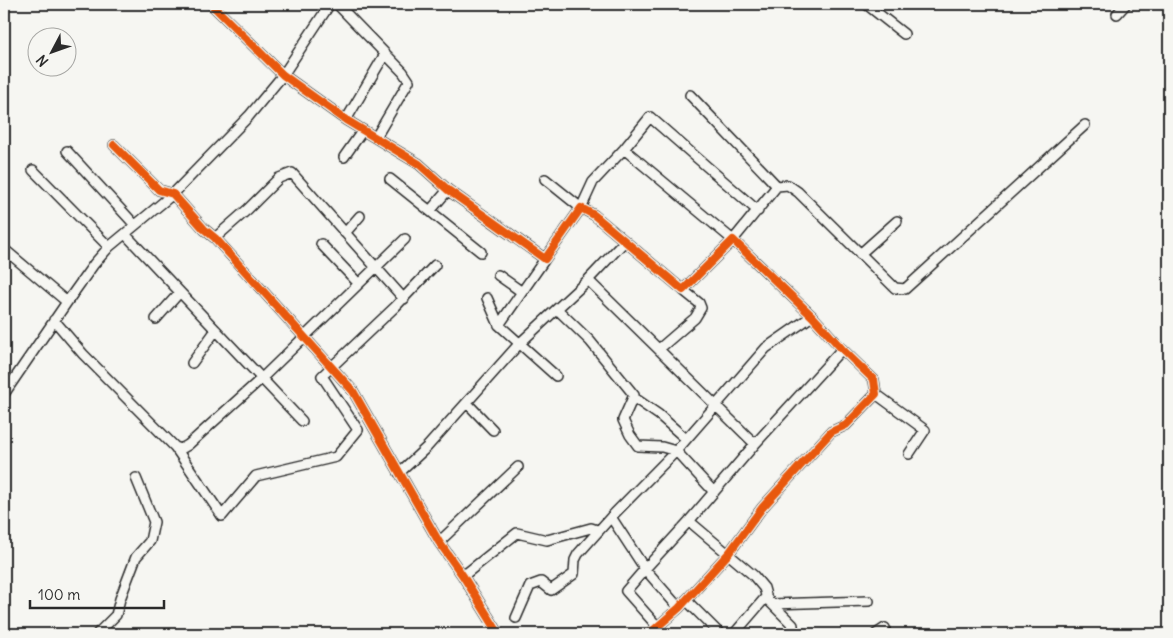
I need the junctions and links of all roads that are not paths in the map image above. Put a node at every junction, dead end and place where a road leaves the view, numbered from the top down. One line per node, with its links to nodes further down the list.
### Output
1 (211, 4): 9 (street)
2 (330, 4): 9 (street)
3 (337, 4): 8 (street)
4 (866, 4): 7 (street)
5 (1126, 4): 6 (street)
6 (1118, 14)
7 (904, 34)
8 (384, 54): 11 (street); 14 (street)
9 (284, 75): 11 (street); 24 (street)
10 (690, 95): 22 (street)
11 (346, 120): 13 (street)
12 (1085, 125): 41 (street)
13 (363, 130): 14 (street); 18 (street)
14 (376, 137): 23 (street)
15 (114, 145): 24 (street)
16 (624, 150): 25 (street); 27 (street); 35 (street)
17 (67, 151): 30 (street)
18 (344, 157)
19 (33, 170): 38 (street)
20 (390, 178): 26 (street)
21 (545, 179): 25 (street)
22 (777, 186): 27 (street); 41 (street)
23 (448, 190): 26 (street); 42 (street)
24 (173, 194): 30 (street); 33 (street)
25 (581, 208): 36 (street); 42 (street)
26 (430, 211): 40 (street)
27 (758, 211): 35 (street)
28 (360, 216): 31 (street)
29 (897, 221): 41 (street)
30 (136, 224): 32 (street)
31 (345, 233): 33 (street); 44 (street)
32 (125, 234): 38 (street); 49 (street)
33 (215, 238): 60 (street)
34 (405, 239): 44 (street)
35 (733, 240): 48 (street); 55 (street)
36 (625, 241): 46 (street); 48 (street)
37 (321, 244): 47 (street)
38 (109, 247): 53 (street)
39 (4, 249): 53 (street)
40 (482, 252)
41 (860, 254)
42 (545, 259): 50 (street)
43 (435, 264): 52 (street)
44 (375, 268): 47 (street); 52 (street)
45 (498, 275): 50 (street)
46 (588, 280): 54 (street); 62 (street)
47 (359, 284): 60 (street)
48 (684, 290): 62 (street)
49 (180, 292): 56 (street); 59 (street)
50 (522, 292): 58 (street)
51 (487, 298): 58 (street)
52 (404, 299): 65 (street)
53 (66, 302): 57 (street)
54 (557, 309): 61 (street); 70 (street)
55 (812, 316): 63 (street); 72 (street)
56 (156, 319)
57 (54, 320): 68 (street); 77 (street)
58 (499, 325): 61 (street)
59 (216, 330): 64 (street); 67 (street)
60 (305, 337): 65 (street); 67 (street)
61 (519, 344): 66 (street); 71 (street)
62 (659, 349): 72 (street)
63 (842, 349): 69 (street); 76 (street)
64 (192, 363)
65 (332, 367): 77 (street); 81 (street)
66 (556, 376)
67 (262, 378): 73 (street); 77 (street)
68 (4, 394)
69 (876, 394): 79 (street); 88 (street)
70 (633, 397): 75 (street); 78 (street)
71 (467, 403): 74 (street); 81 (street)
72 (717, 406): 75 (street); 76 (street)
73 (302, 421)
74 (493, 430)
75 (686, 439): 78 (street)
76 (755, 444): 83 (street)
77 (175, 446)
78 (676, 451): 83 (street); 84 (street)
79 (909, 454)
80 (518, 467): 87 (street)
81 (399, 473): 87 (street)
82 (136, 478): 98 (street)
83 (714, 492): 85 (street)
84 (611, 516): 86 (street); 89 (street)
85 (689, 521): 88 (street); 89 (street)
86 (597, 530): 90 (street); 95 (street)
87 (439, 542): 90 (street)
88 (729, 553): 91 (street); 92 (street)
89 (645, 569): 94 (street); 96 (street)
90 (463, 576): 99 (street)
91 (686, 600): 94 (street); 101 (street)
92 (769, 601): 93 (street); 102 (street); 103 (street)
93 (869, 601)
94 (679, 608): 96 (street)
95 (516, 618)
96 (657, 626): 100 (street)
97 (884, 628): 104 (street)
98 (98, 634)
99 (500, 634)
100 (649, 634)
101 (720, 634)
102 (734, 634)
103 (793, 634)
104 (876, 634)

